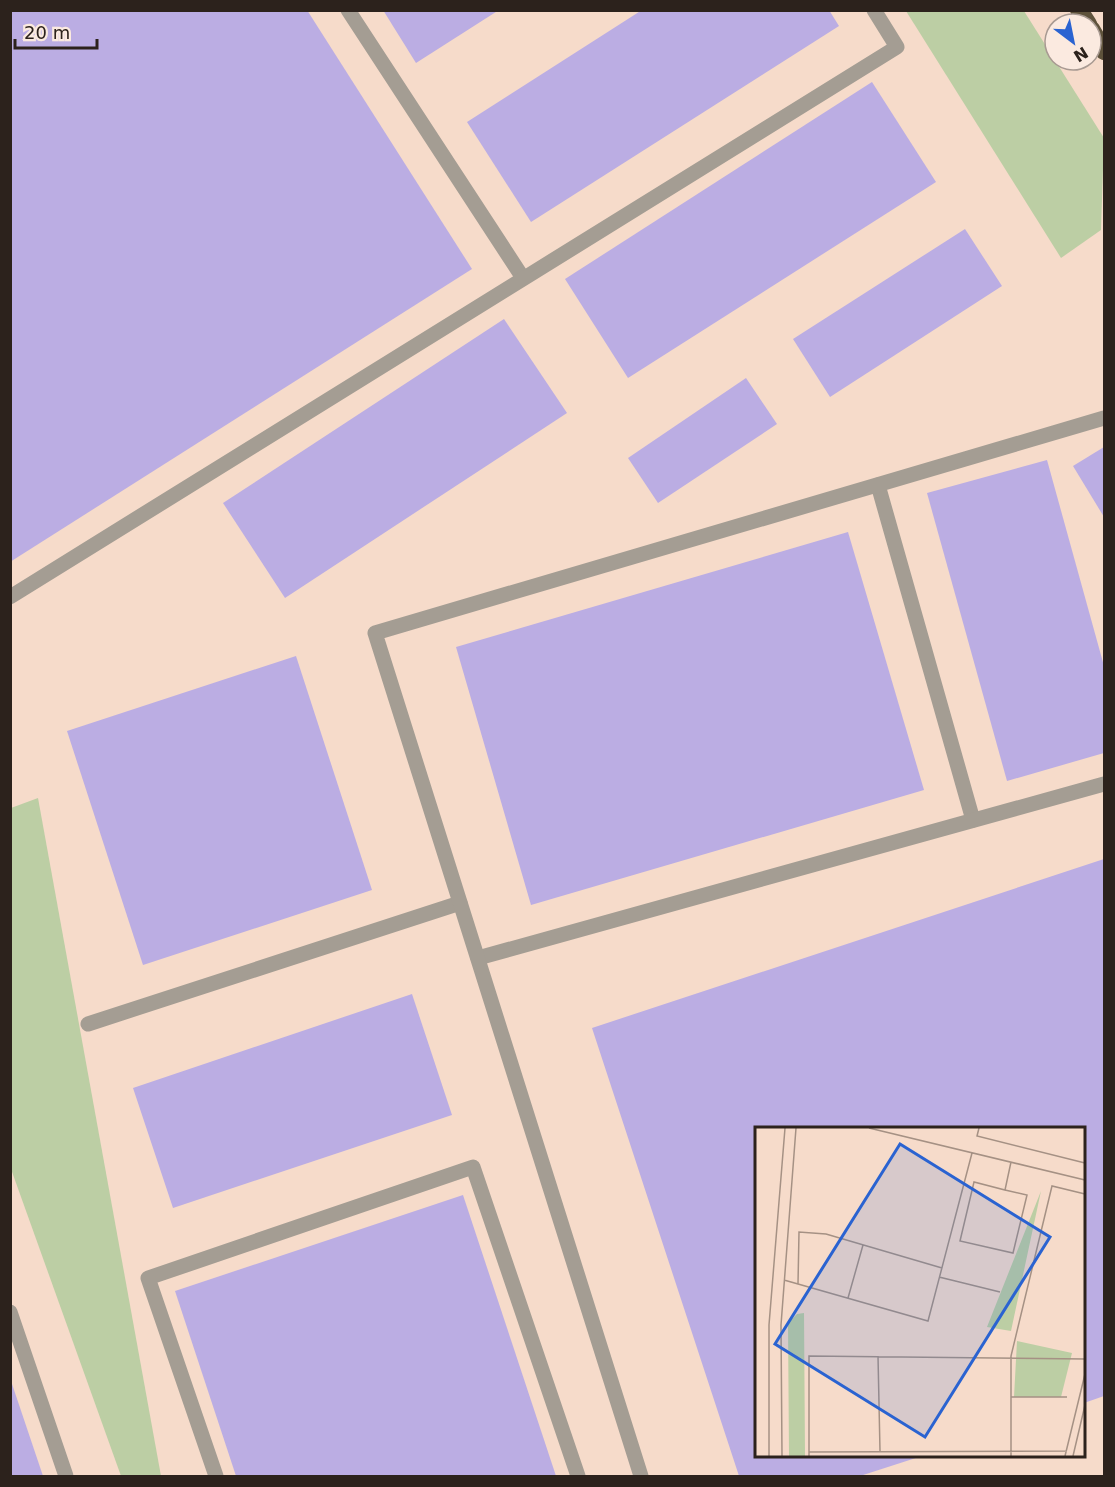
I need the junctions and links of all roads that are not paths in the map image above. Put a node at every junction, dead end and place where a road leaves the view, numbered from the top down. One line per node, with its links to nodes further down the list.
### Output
1 (348, 10): 3 (lane)
2 (874, 10): 3 (lane)
3 (523, 278): 6 (lane)
4 (1104, 418): 5 (lane)
5 (879, 485): 8 (lane); 9 (lane)
6 (10, 597)
7 (1104, 784): 8 (lane)
8 (973, 820): 10 (lane)
9 (460, 903): 10 (lane); 11 (lane)
10 (478, 958): 16 (lane)
11 (88, 1024)
12 (10, 1312): 13 (lane)
13 (66, 1476)
14 (216, 1476): 15 (lane)
15 (578, 1476)
16 (641, 1476)

